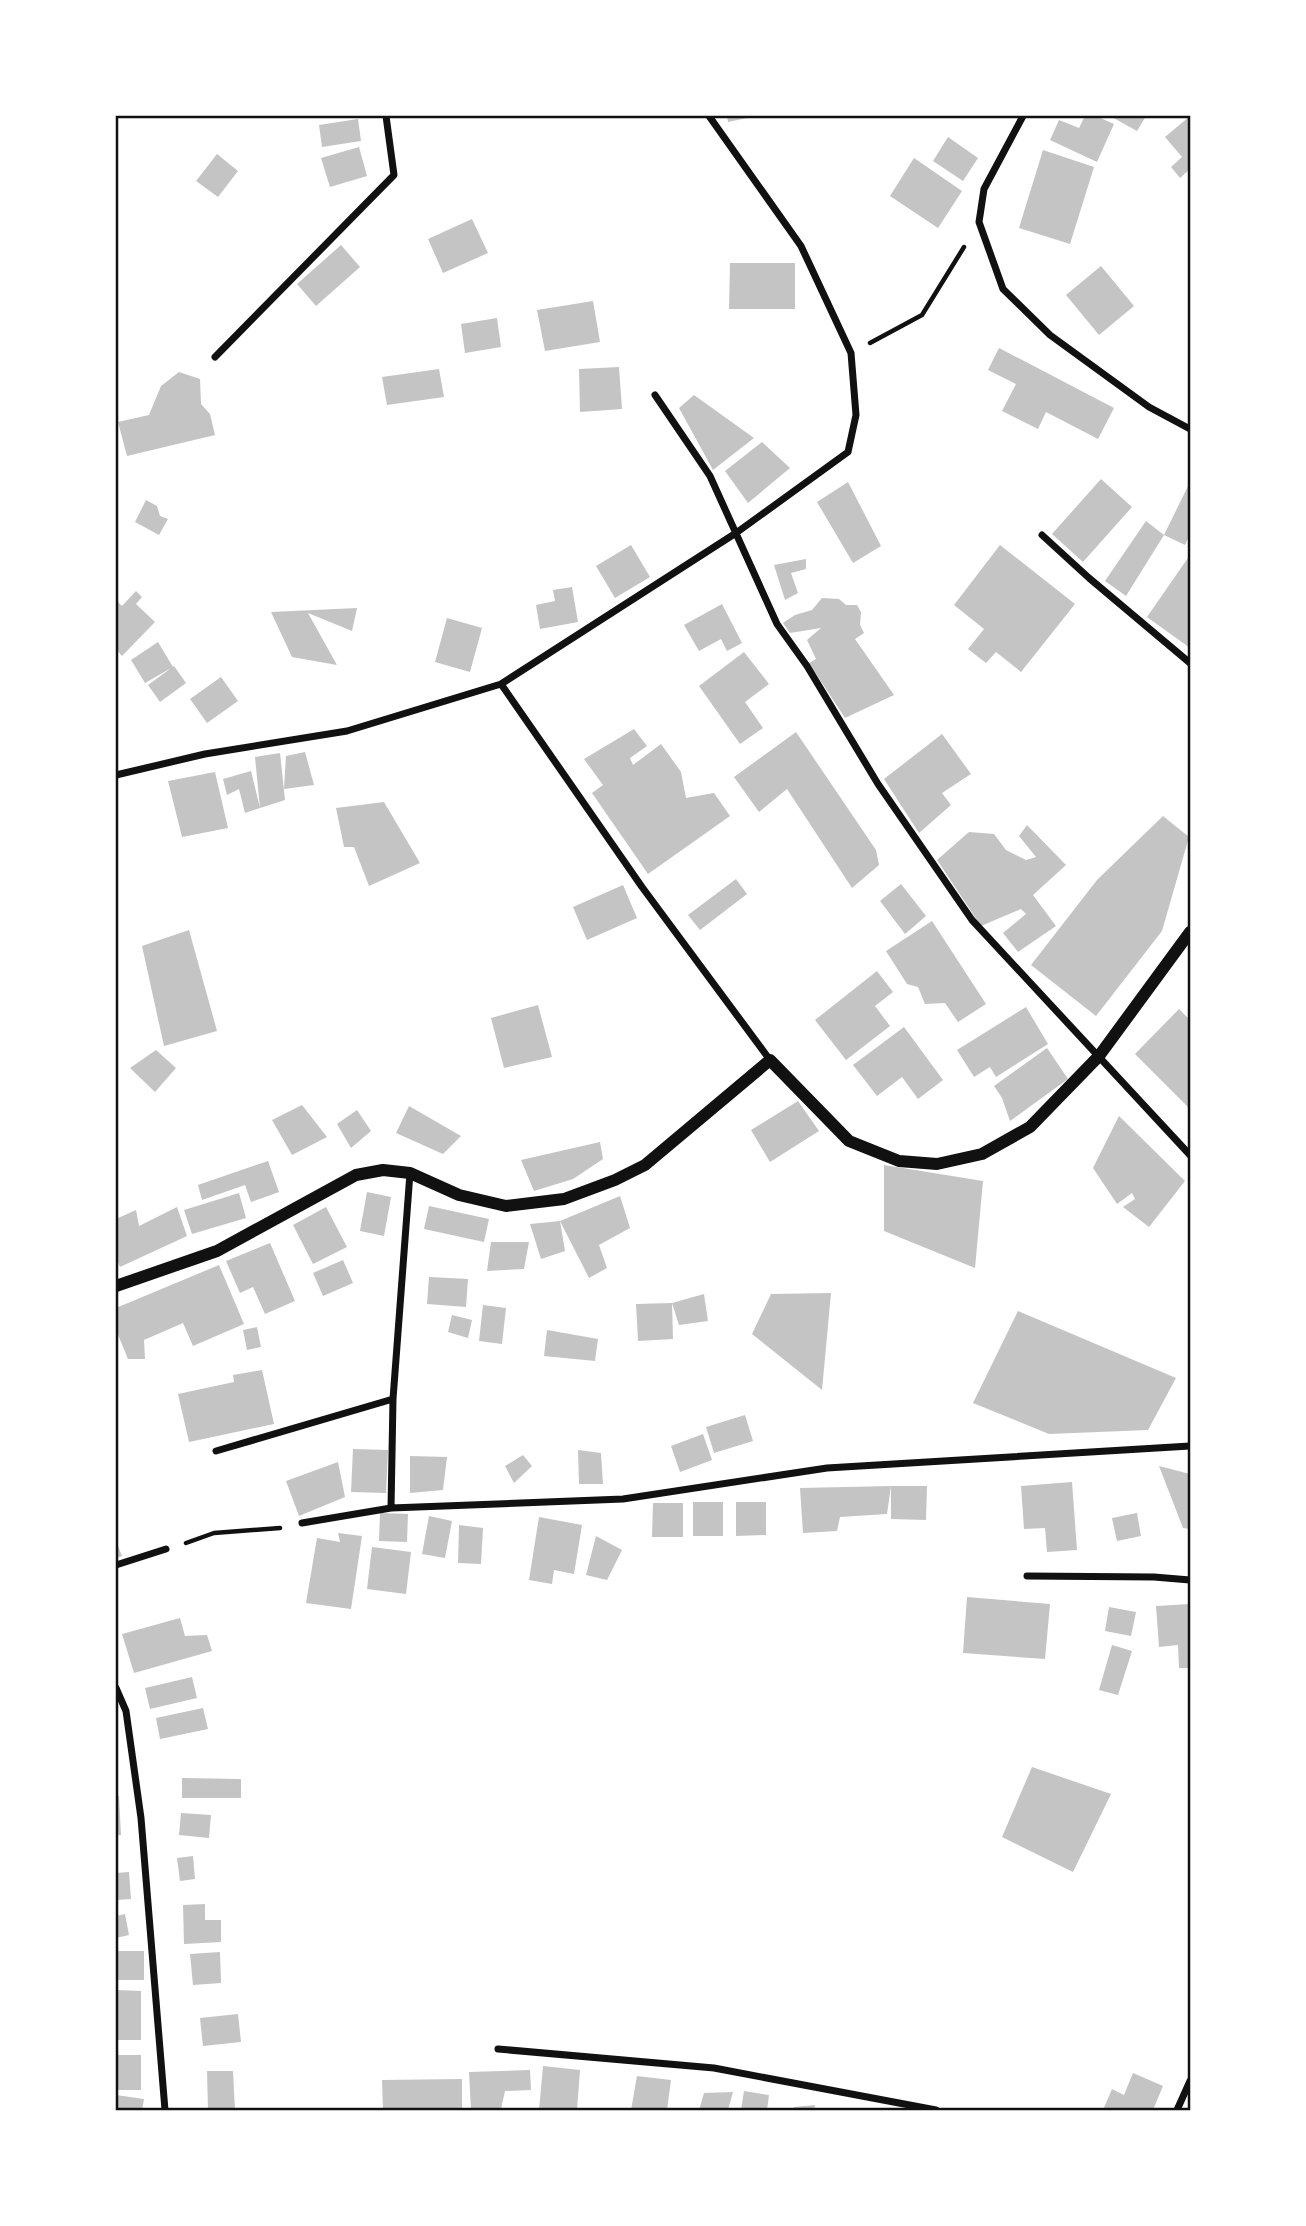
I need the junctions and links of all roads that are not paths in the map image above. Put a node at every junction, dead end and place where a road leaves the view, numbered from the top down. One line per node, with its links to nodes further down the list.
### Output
1 (386, 116): 4 (street)
2 (709, 116): 7 (street)
3 (1023, 116): 6 (street)
4 (215, 357)
5 (655, 395): 7 (street)
6 (1191, 429)
7 (736, 533): 10 (street); 13 (street)
8 (1042, 535): 9 (street)
9 (1191, 663)
10 (500, 684): 11 (street); 14 (street)
11 (116, 775)
12 (1191, 932): 13 (street)
13 (1099, 1056): 14 (street); 15 (street)
14 (770, 1059): 16 (street)
15 (1191, 1156)
16 (410, 1173): 17 (street); 18 (street)
17 (116, 1286)
18 (393, 1399): 20 (street); 21 (street)
19 (1191, 1446): 21 (street)
20 (216, 1451)
21 (391, 1508): 22 (street)
22 (302, 1523)
23 (166, 1549): 24 (street)
24 (116, 1565)
25 (1027, 1576): 26 (street)
26 (1191, 1580)
27 (116, 1688): 28 (street)
28 (126, 1711): 29 (street); 32 (street)
29 (116, 1713)
30 (498, 2049): 33 (street)
31 (1191, 2081): 34 (street)
32 (165, 2110)
33 (936, 2110)
34 (1177, 2110)

